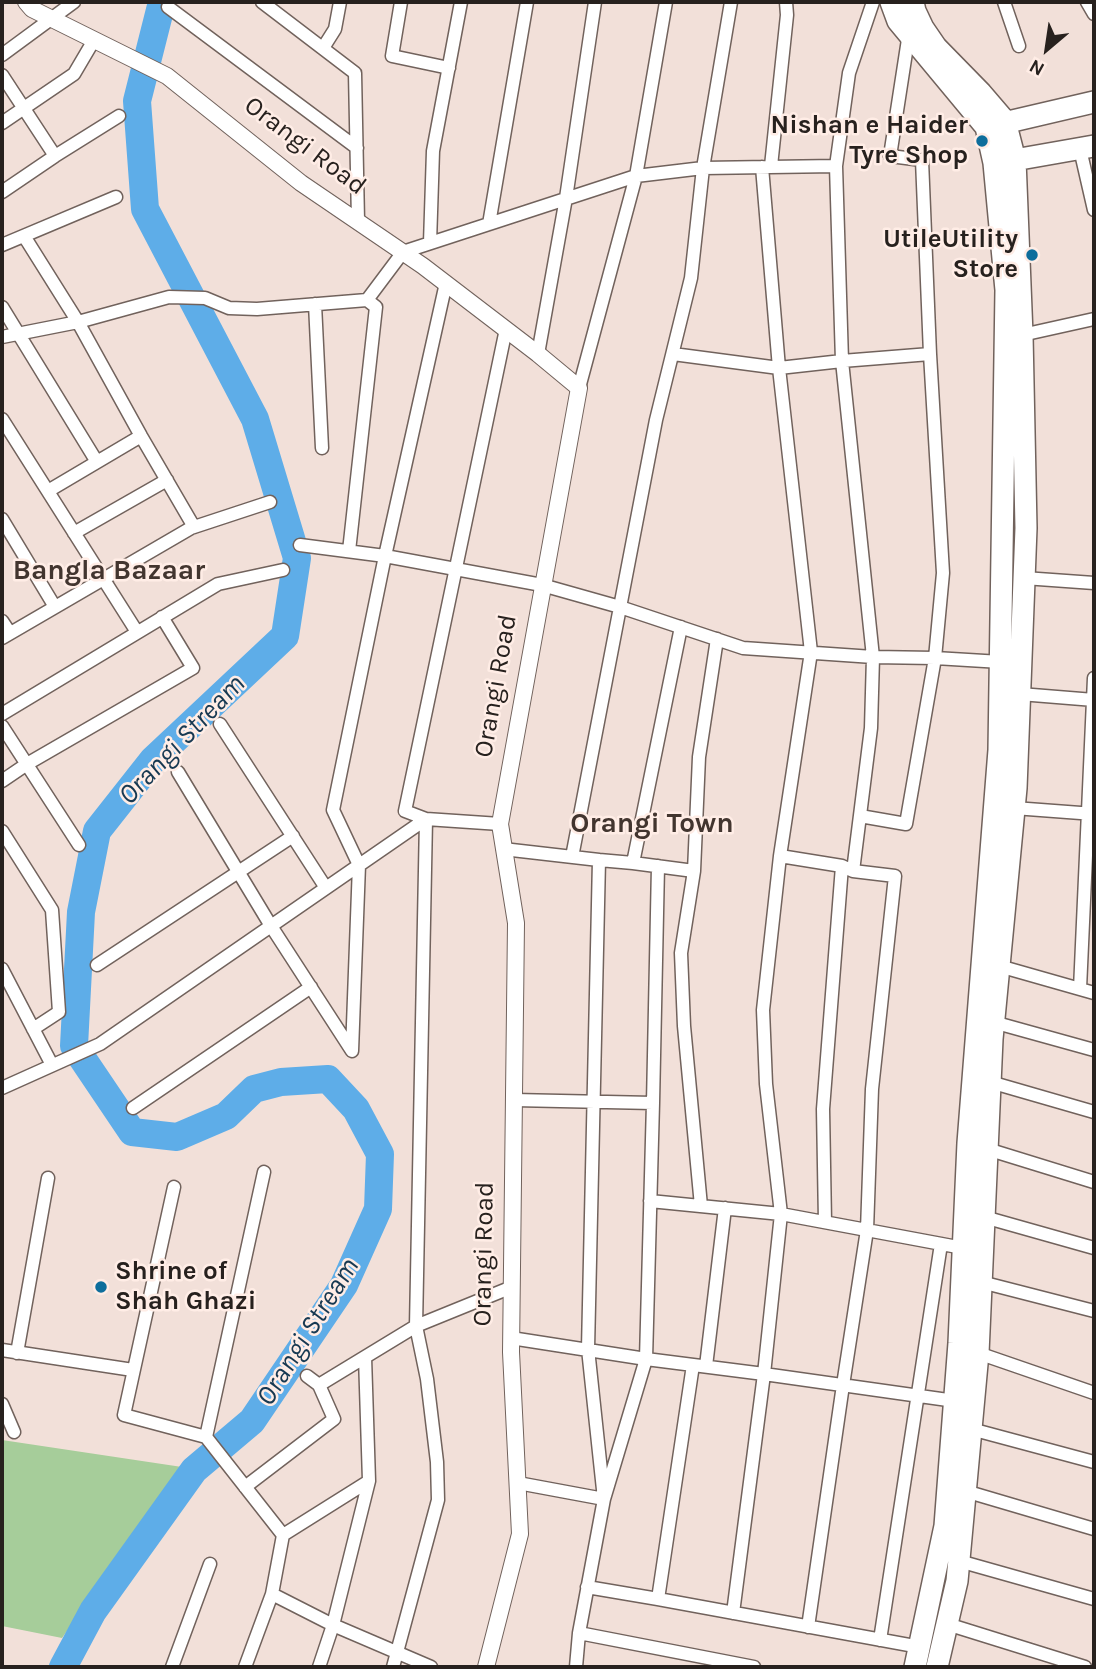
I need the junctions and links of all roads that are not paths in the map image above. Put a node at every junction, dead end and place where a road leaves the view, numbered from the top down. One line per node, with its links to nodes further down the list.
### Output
1 (26, 2): 19 (street, Orangi Road)
2 (74, 2): 19 (street)
3 (262, 2): 23 (street)
4 (340, 2): 23 (street)
5 (401, 2): 25 (street)
6 (461, 2): 25 (street)
7 (527, 2): 47 (street)
8 (595, 2): 44 (street)
9 (666, 2): 40 (street)
10 (731, 2): 39 (street)
11 (786, 2): 38 (street)
12 (873, 2): 37 (street)
13 (891, 2): 20 (main road)
14 (913, 2): 20 (street); 31 (main road)
15 (1004, 2): 22 (street)
16 (1087, 2): 18 (street)
17 (168, 7): 33 (street)
18 (1094, 14)
19 (52, 19): 21 (street, Orangi Road); 24 (street)
20 (909, 34): 31 (main road); 64 (street)
21 (94, 40): 28 (street); 46 (street, Orangi Road)
22 (1019, 46)
23 (323, 48): 33 (street)
24 (2, 55)
25 (449, 68): 49 (street)
26 (2, 75): 28 (street)
27 (1094, 102): 31 (main road)
28 (24, 108): 30 (street); 34 (street)
29 (119, 116): 34 (street)
30 (2, 122)
31 (995, 124): 35 (main road); 36 (main road)
32 (1087, 147): 35 (main road); 41 (street)
33 (357, 148): 46 (street)
34 (55, 156): 42 (street)
35 (1016, 160): 36 (main road); 60 (main road)
36 (994, 163): 98 (main road)
37 (836, 166): 38 (street); 65 (street)
38 (766, 167): 39 (street); 66 (street)
39 (703, 168): 40 (street); 63 (street)
40 (636, 176): 44 (street); 67 (street)
41 (1092, 186): 45 (street)
42 (2, 192)
43 (116, 197): 48 (street)
44 (566, 198): 47 (street); 62 (street)
45 (1094, 210)
46 (358, 221): 51 (street, Orangi Road)
47 (489, 224): 49 (street)
48 (24, 236): 50 (street); 57 (street)
49 (430, 243): 51 (street)
50 (2, 245)
51 (403, 252): 52 (street, Orangi Road); 53 (street)
52 (446, 283): 58 (street, Orangi Road); 80 (street)
53 (368, 300): 54 (street); 79 (street)
54 (315, 304): 57 (street); 70 (street)
55 (2, 307): 59 (street)
56 (1094, 319): 60 (street)
57 (78, 322): 59 (street); 69 (street)
58 (506, 329): 62 (street, Orangi Road); 81 (street)
59 (18, 334): 61 (street); 71 (street)
60 (1022, 335): 83 (main road)
61 (2, 337)
62 (538, 354): 67 (street, Orangi Road)
63 (673, 354): 66 (street); 88 (street)
64 (930, 354): 65 (street); 97 (street)
65 (842, 361): 66 (street); 96 (street)
66 (779, 368): 95 (street)
67 (579, 388): 86 (street, Orangi Road)
68 (2, 419): 73 (street)
69 (141, 436): 71 (street); 72 (street)
70 (322, 448)
71 (97, 462): 73 (street)
72 (167, 480): 76 (street); 77 (street)
73 (48, 491): 77 (street)
74 (270, 502): 76 (street)
75 (2, 519): 87 (street)
76 (194, 527): 84 (street)
77 (74, 533): 84 (street)
78 (300, 545): 79 (street)
79 (349, 551): 80 (street)
80 (385, 556): 81 (street); 121 (street)
81 (455, 569): 86 (street); 111 (street)
82 (283, 570): 89 (street)
83 (1024, 578): 85 (street); 100 (main road)
84 (104, 579): 87 (street); 92 (street)
85 (1094, 583)
86 (542, 584): 88 (street); 112 (street, Orangi Road)
87 (55, 607): 93 (street)
88 (620, 607): 91 (street); 118 (street)
89 (162, 617): 92 (street); 105 (street)
90 (2, 621): 93 (street)
91 (681, 627): 94 (street); 120 (street)
92 (137, 632): 102 (street)
93 (6, 636)
94 (717, 639): 95 (street); 124 (street)
95 (811, 652): 96 (street); 117 (street)
96 (873, 657): 97 (street); 110 (street)
97 (935, 658): 98 (street); 110 (street)
98 (1001, 662): 158 (main road)
99 (1094, 678): 101 (street)
100 (1020, 694): 101 (street); 108 (main road)
101 (1094, 700): 109 (street)
102 (2, 714)
103 (220, 724): 114 (street)
104 (2, 726): 105 (street)
105 (27, 764): 107 (street); 115 (street)
106 (178, 772): 125 (street)
107 (2, 780)
108 (1014, 808): 109 (street); 129 (main road)
109 (1091, 813): 132 (street)
110 (860, 816): 123 (street)
111 (426, 819): 112 (street); 121 (street); 163 (street)
112 (500, 824): 116 (street, Orangi Road)
113 (2, 831): 135 (street)
114 (293, 836): 125 (street); 126 (street)
115 (79, 845)
116 (503, 849): 118 (street); 140 (street, Orangi Road)
117 (780, 856): 123 (street); 153 (street)
118 (572, 857): 119 (street)
119 (599, 860): 120 (street); 141 (street)
120 (633, 863): 122 (street)
121 (359, 865): 126 (street); 131 (street)
122 (658, 866): 124 (street); 142 (street)
123 (848, 868): 155 (street); 156 (street)
124 (694, 871): 151 (street)
125 (239, 873): 127 (street); 128 (street)
126 (326, 888): 127 (street)
127 (271, 926): 131 (street); 137 (street)
128 (97, 965)
129 (999, 966): 132 (street); 134 (main road)
130 (2, 969): 135 (street)
131 (311, 987): 143 (street)
132 (1080, 989): 133 (street)
133 (1094, 993)
134 (993, 1022): 136 (street); 138 (main road)
135 (33, 1029): 137 (street)
136 (1094, 1050)
137 (53, 1065): 139 (street)
138 (990, 1082): 144 (street); 145 (main road)
139 (2, 1088)
140 (514, 1100): 141 (street); 161 (street, Orangi Road)
141 (594, 1102): 142 (street); 165 (street)
142 (653, 1103): 150 (street)
143 (132, 1108)
144 (1094, 1112)
145 (987, 1149): 148 (street); 154 (main road)
146 (264, 1172): 183 (street)
147 (48, 1178): 167 (street)
148 (1094, 1182)
149 (174, 1187): 172 (street)
150 (650, 1201): 151 (street); 170 (street)
151 (701, 1206): 152 (street)
152 (725, 1208): 153 (street); 171 (street)
153 (781, 1214): 155 (street); 173 (street)
154 (984, 1217): 159 (street); 160 (main road)
155 (825, 1222): 156 (street)
156 (867, 1230): 157 (street); 176 (street)
157 (941, 1244): 158 (street); 178 (street)
158 (963, 1248): 179 (main road)
159 (1094, 1248)
160 (981, 1282): 162 (street); 168 (main road)
161 (512, 1287): 163 (street); 164 (street, Orangi Road)
162 (1094, 1311)
163 (416, 1326): 169 (street); 204 (street)
164 (511, 1338): 165 (street); 186 (street, Orangi Road)
165 (588, 1349): 170 (street); 189 (street)
166 (2, 1350): 167 (street)
167 (17, 1353): 172 (street)
168 (978, 1353): 177 (street); 181 (main road)
169 (365, 1357): 175 (street); 185 (street)
170 (646, 1359): 171 (street); 189 (street)
171 (699, 1366): 173 (street); 196 (street)
172 (133, 1370): 183 (street)
173 (764, 1374): 176 (street); 198 (street)
174 (307, 1376): 175 (street)
175 (319, 1385): 187 (street)
176 (843, 1385): 178 (street); 201 (street)
177 (1094, 1393)
178 (918, 1396): 179 (street); 203 (street)
179 (955, 1401): 205 (main road)
180 (2, 1404): 182 (street)
181 (971, 1429): 184 (street); 188 (main road)
182 (14, 1432)
183 (206, 1437): 187 (street)
184 (1094, 1462)
185 (369, 1481): 191 (street); 200 (street)
186 (518, 1483): 189 (street); 211 (street, Orangi Road)
187 (245, 1486): 191 (street)
188 (965, 1491): 190 (street); 192 (main road)
189 (604, 1499): 194 (street)
190 (1094, 1529)
191 (283, 1535): 195 (street)
192 (959, 1561): 197 (street); 199 (main road)
193 (209, 1564): 206 (street)
194 (587, 1587): 196 (street); 202 (street)
195 (272, 1594): 200 (street); 207 (street)
196 (658, 1599): 198 (street)
197 (1094, 1600)
198 (733, 1613): 201 (street)
199 (947, 1624): 214 (main road); 215 (street)
200 (333, 1625): 204 (street); 208 (street)
201 (808, 1627): 203 (street)
202 (579, 1633): 212 (street); 213 (street)
203 (880, 1640): 205 (street)
204 (398, 1653): 209 (street); 210 (street)
205 (917, 1657)
206 (172, 1667)
207 (245, 1667)
208 (319, 1667)
209 (393, 1667)
210 (431, 1667)
211 (485, 1667)
212 (576, 1667)
213 (754, 1667)
214 (937, 1667)
215 (1085, 1667)

